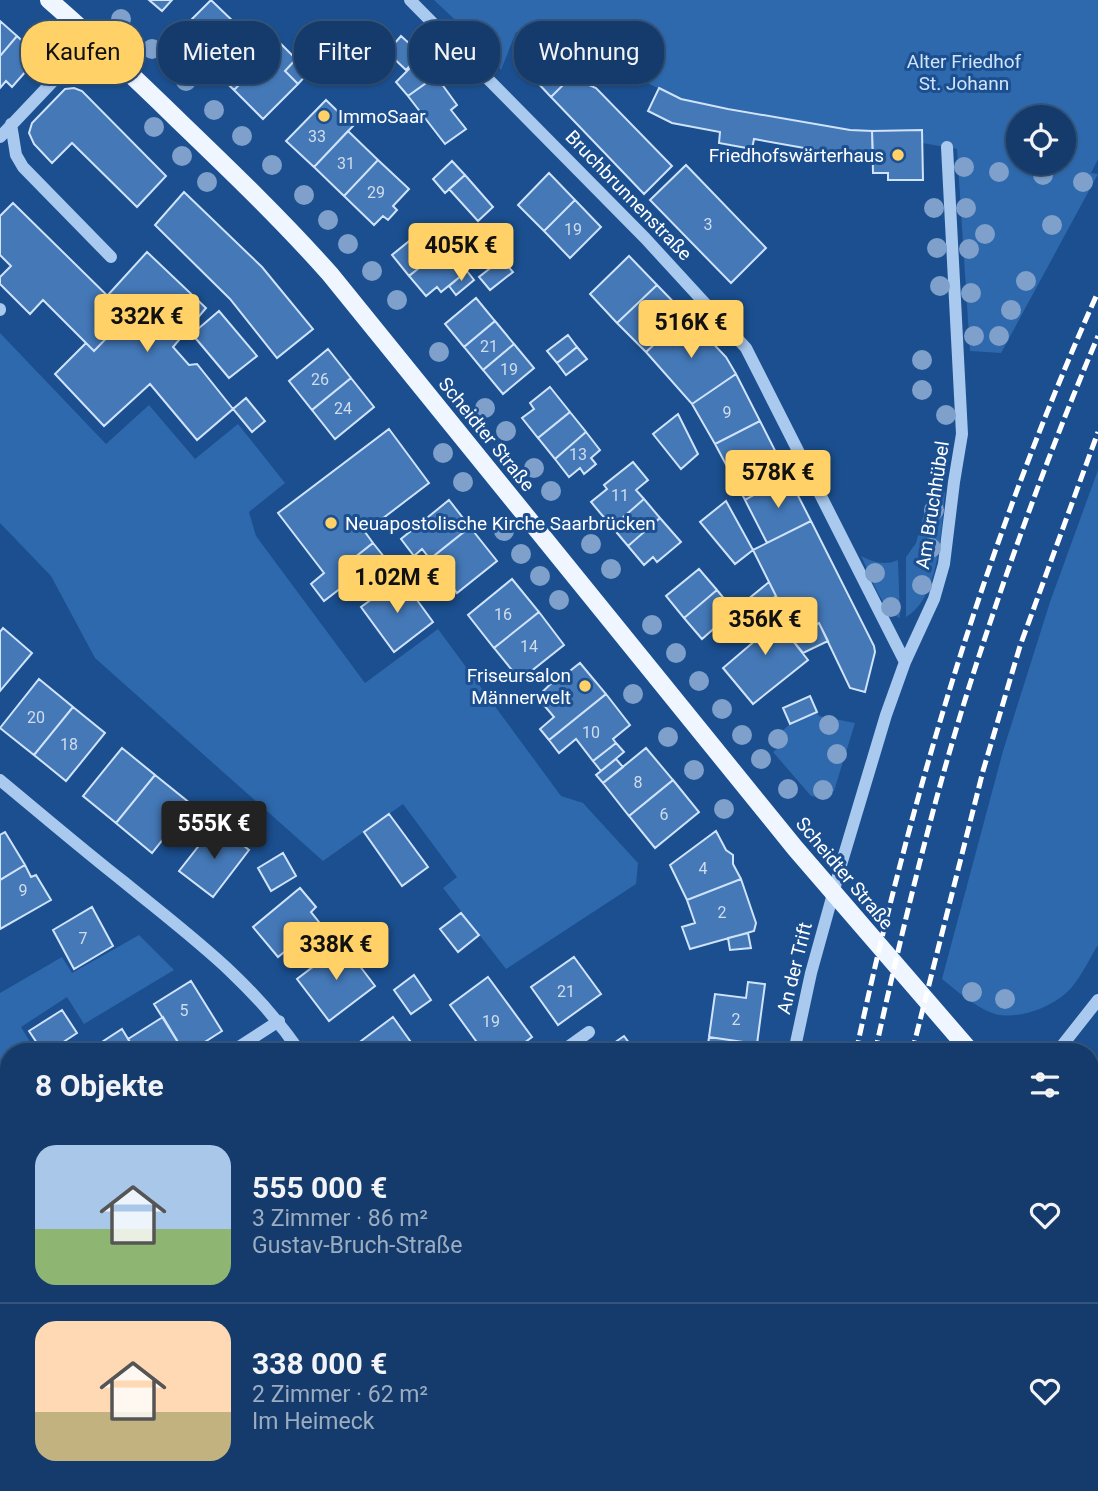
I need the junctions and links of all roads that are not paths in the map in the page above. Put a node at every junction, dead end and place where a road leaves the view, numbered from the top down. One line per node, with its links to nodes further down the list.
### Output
1 (49, 0): 3 (main road, Scheidter Straße)
2 (410, 0): 10 (street, Bruchbrunnenstraße)
3 (73, 21)
4 (50, 84): 6 (street)
5 (140, 84): 12 (main road, Scheidter Straße)
6 (11, 124): 7 (street); 9 (street)
7 (0, 137)
8 (947, 147): 10 (street, Am Bruchhübel)
9 (111, 257)
10 (905, 662): 12 (street, Am Bruchhübel)
11 (0, 780): 14 (street)
12 (833, 893): 19 (street, An der Trift); 20 (main road, Scheidter Straße)
13 (1098, 1000): 21 (street)
14 (279, 1021): 16 (street); 17 (street)
15 (589, 1032): 18 (street)
16 (245, 1043)
17 (294, 1043)
18 (574, 1043)
19 (796, 1043)
20 (963, 1043)
21 (1064, 1043)

